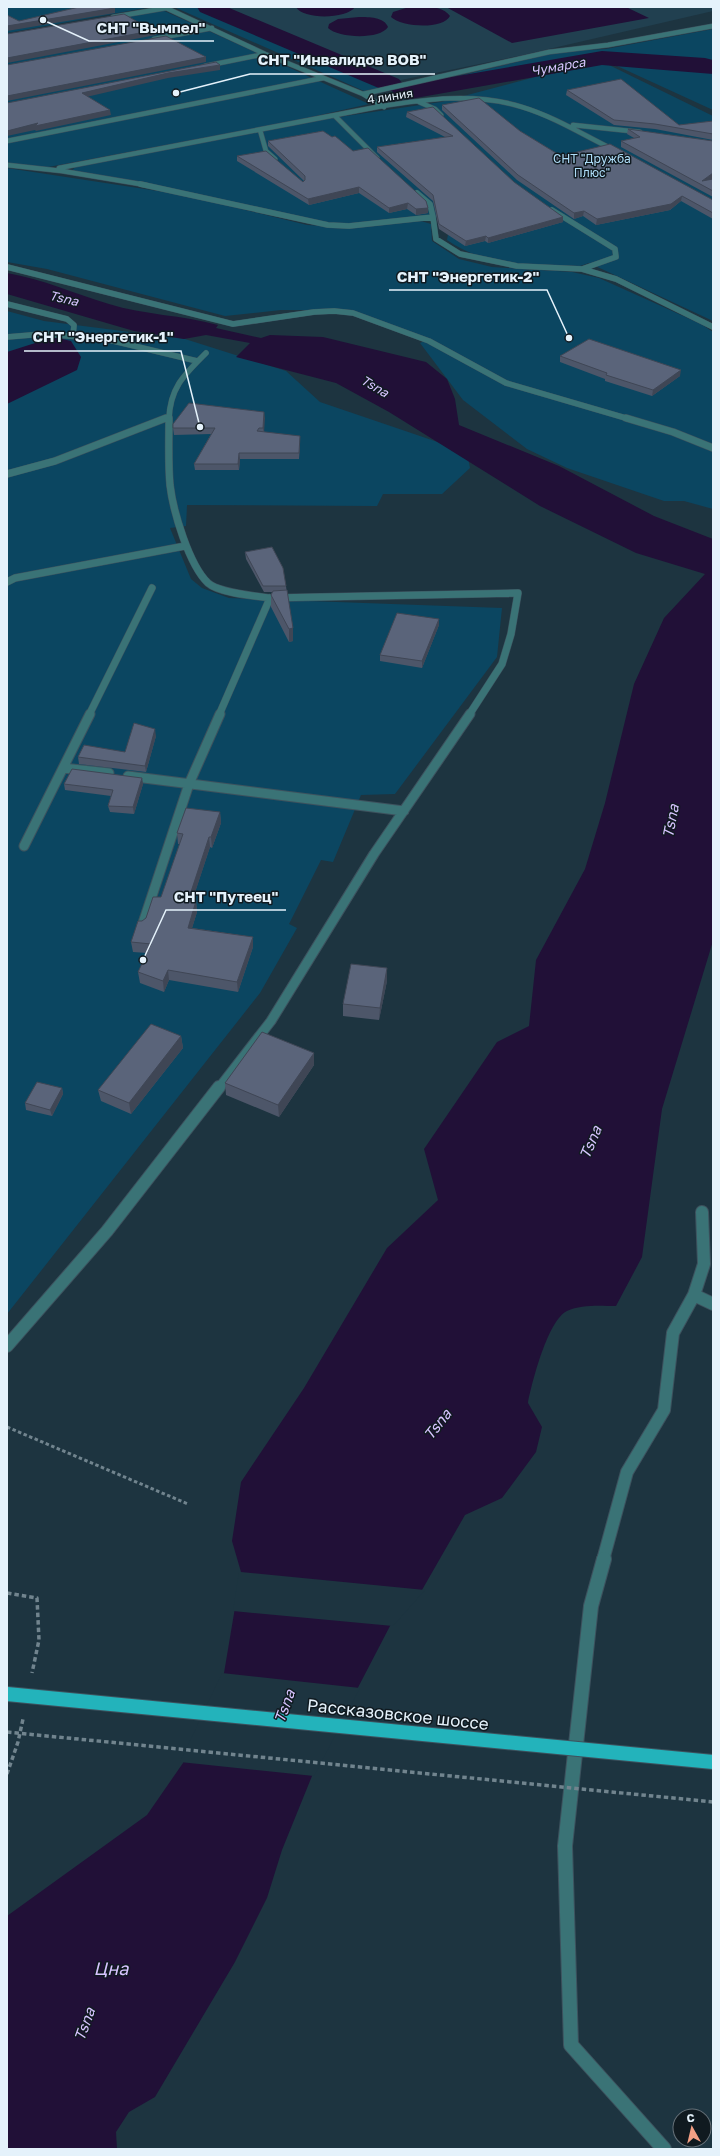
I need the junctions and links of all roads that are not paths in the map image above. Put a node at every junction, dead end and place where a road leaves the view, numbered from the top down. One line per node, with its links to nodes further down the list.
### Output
1 (165, 8): 2 (lane); 4 (lane)
2 (105, 18)
3 (713, 26): 9 (lane)
4 (212, 28): 5 (lane); 6 (lane)
5 (148, 40)
6 (265, 54): 7 (lane); 8 (lane)
7 (201, 67)
8 (323, 78): 9 (lane); 17 (lane)
9 (363, 94): 11 (lane)
10 (419, 102): 11 (lane, 4 линия); 13 (lane); 14 (lane, 4 линия)
11 (384, 107): 12 (lane, 4 линия)
12 (335, 116): 15 (lane, 4 линия); 19 (lane)
13 (444, 119)
14 (566, 124): 16 (lane); 18 (lane, 4 линия)
15 (260, 130): 21 (lane); 22 (lane, 4 линия)
16 (647, 132)
17 (7, 140)
18 (621, 153)
19 (383, 164)
20 (7, 165): 22 (lane)
21 (281, 165)
22 (51, 170): 25 (lane)
23 (412, 189): 25 (lane)
24 (547, 206): 27 (lane)
25 (433, 217): 27 (lane)
26 (7, 267): 35 (lane)
27 (582, 269): 29 (lane)
28 (7, 304): 30 (lane)
29 (713, 327)
30 (73, 336): 31 (lane); 33 (lane)
31 (7, 337)
32 (206, 353): 33 (lane)
33 (197, 361): 34 (lane)
34 (169, 417): 36 (lane); 37 (lane)
35 (713, 448)
36 (7, 474)
37 (186, 546): 38 (lane); 40 (lane)
38 (7, 582)
39 (152, 588): 41 (lane)
40 (270, 598): 42 (lane); 43 (lane)
41 (63, 768): 42 (lane); 44 (lane)
42 (189, 784): 43 (lane); 45 (lane)
43 (404, 811): 49 (lane)
44 (24, 846)
45 (142, 926)
46 (702, 1212): 47 (lane)
47 (694, 1295): 48 (lane); 52 (lane)
48 (713, 1304)
49 (7, 1346)
50 (7, 1694): 51 (main road, Рассказовское шоссе, bridge)
51 (713, 1762)
52 (664, 2149)

